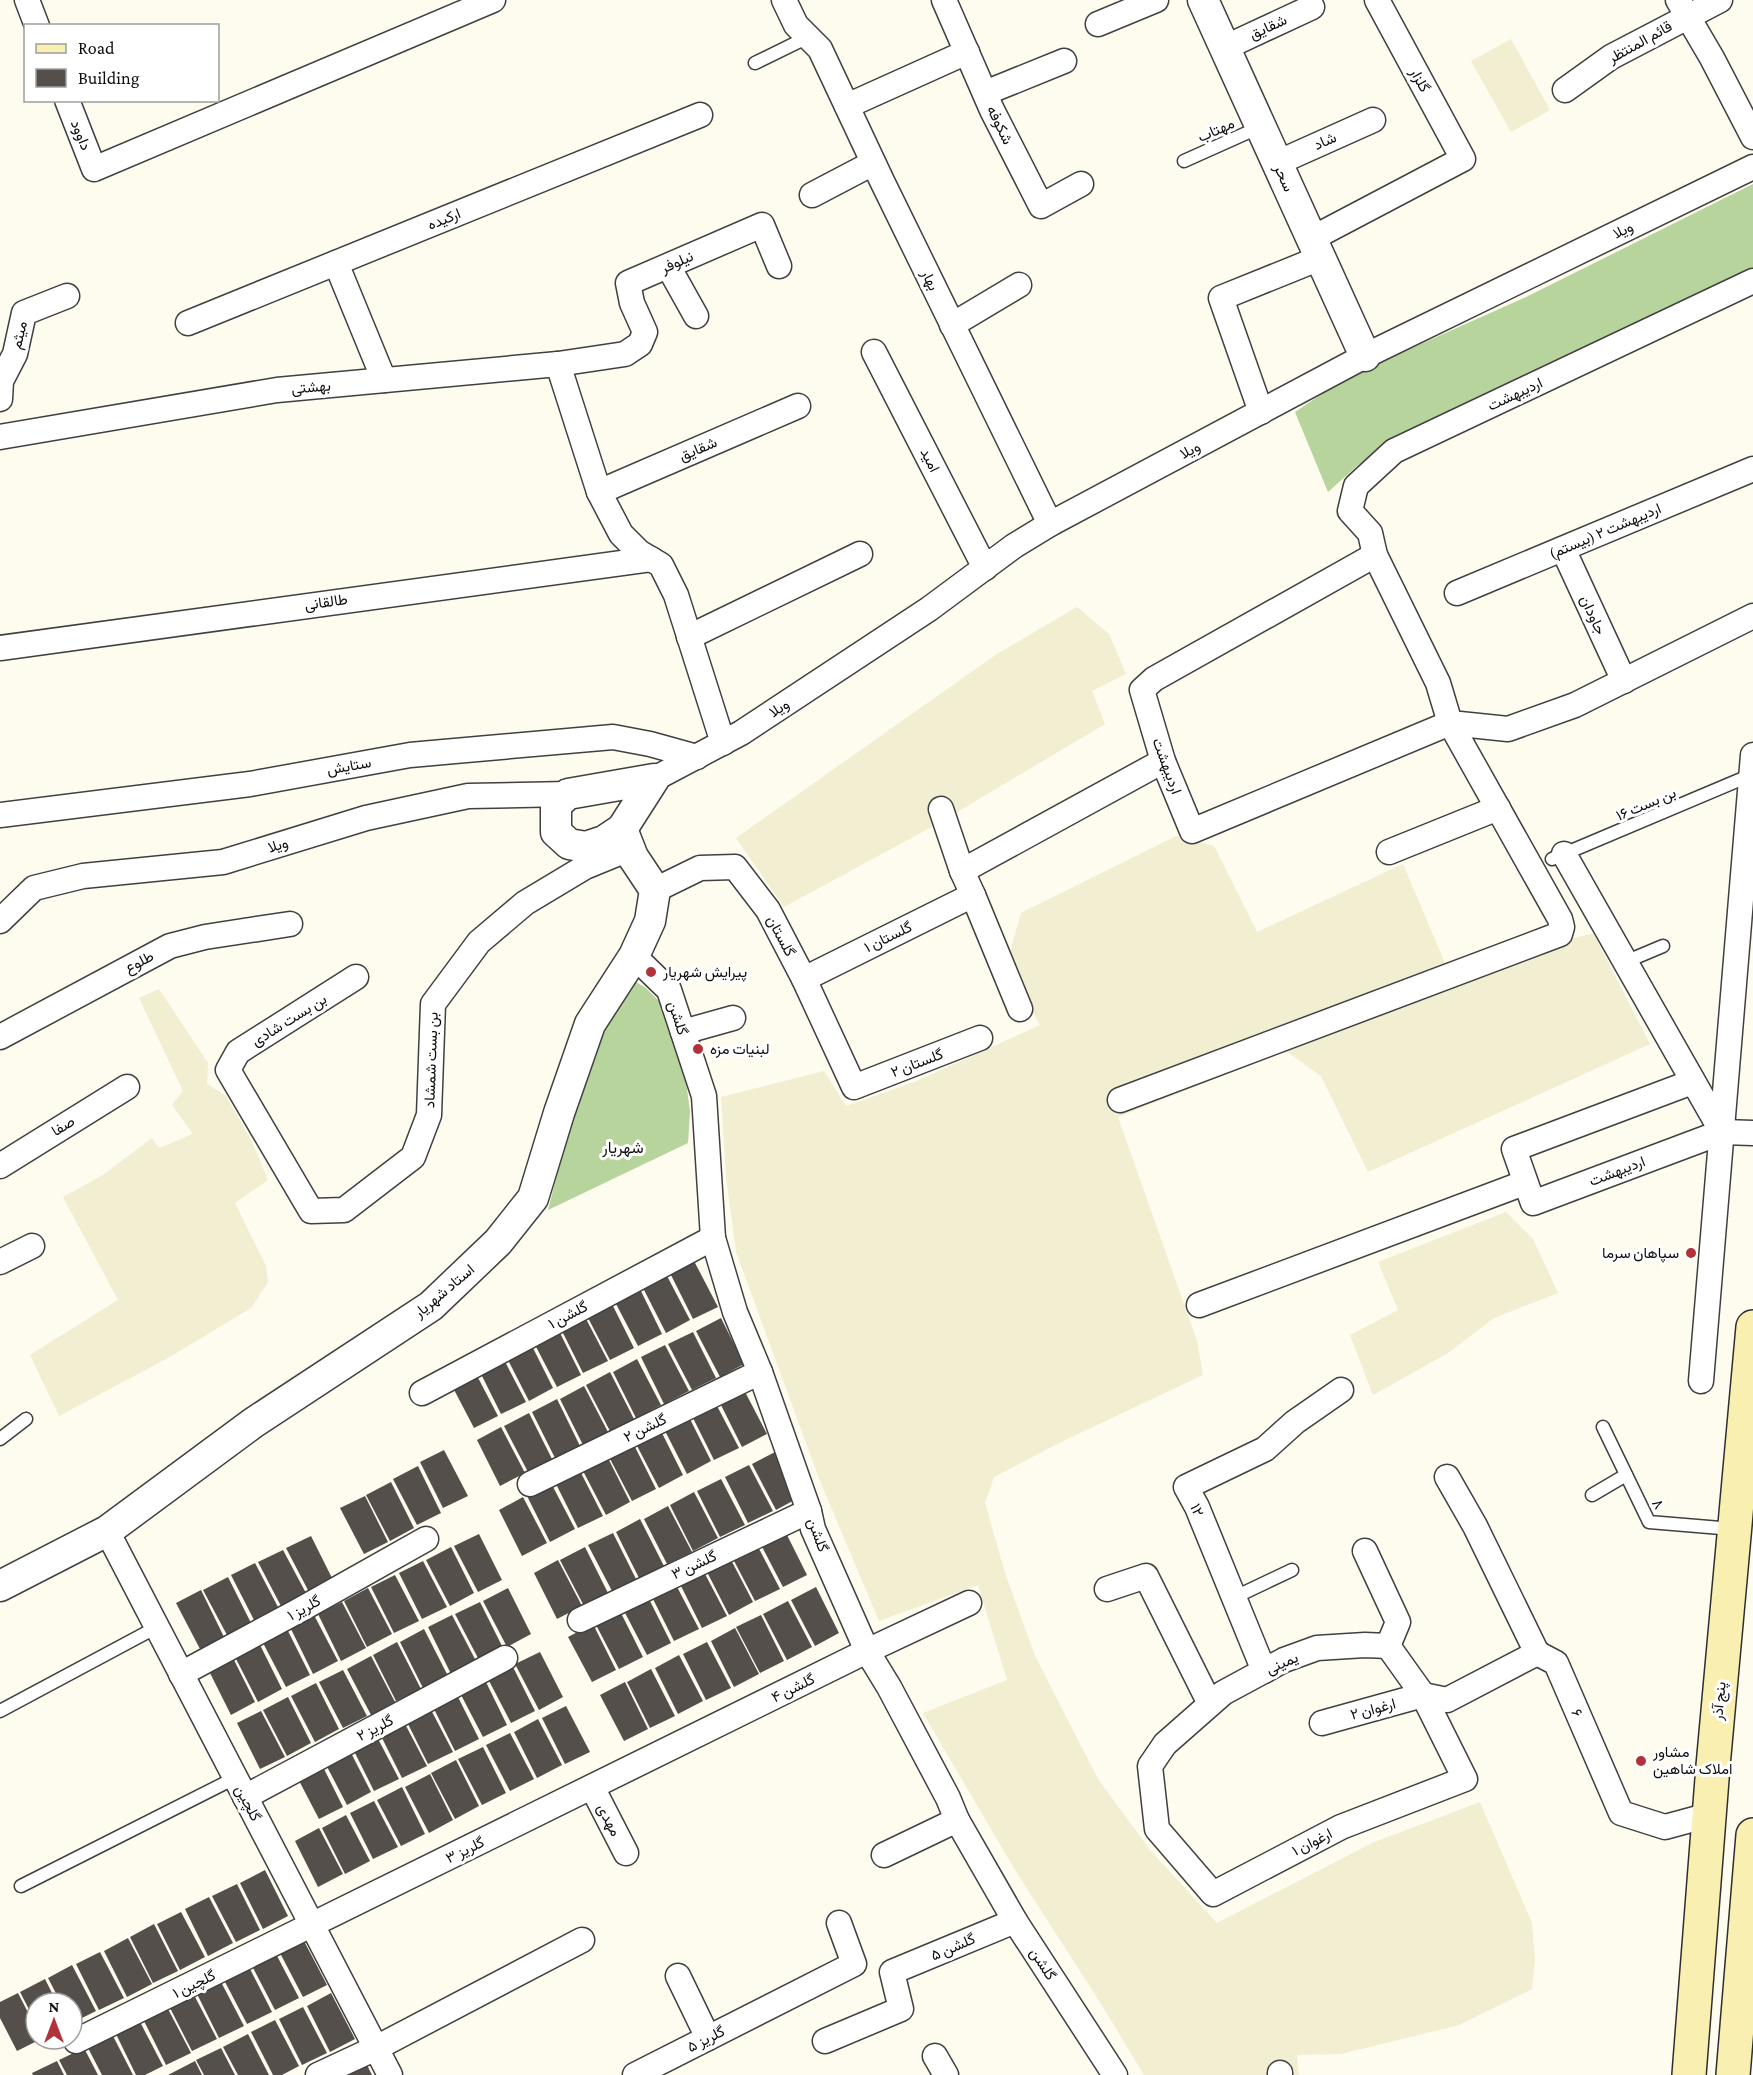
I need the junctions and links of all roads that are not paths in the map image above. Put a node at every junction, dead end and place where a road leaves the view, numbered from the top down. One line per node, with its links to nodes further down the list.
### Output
1 (27, 0): 11 (street)
2 (493, 0): 20 (street, داوود)
3 (784, 0): 13 (street, بهار)
4 (944, 0): 15 (street, شکوفه)
5 (1156, 0): 12 (street)
6 (1203, 0): 14 (street, سحر)
7 (1377, 0): 32 (street, گلزار)
8 (1720, 0): 10 (street, قائم المنتظر)
9 (1312, 7): 14 (street, شقایق)
10 (1683, 8): 18 (street, قائم المنتظر); 25 (street)
11 (36, 24)
12 (1098, 24)
13 (808, 37): 17 (lane); 21 (street, بهار)
14 (1224, 48): 24 (street, سحر)
15 (967, 52): 19 (street, شکوفه); 21 (street)
16 (1064, 61): 19 (street)
17 (755, 63)
18 (1565, 90)
19 (985, 93): 30 (street, شکوفه)
20 (68, 102)
21 (847, 106): 27 (street, بهار)
22 (700, 115): 33 (street, ارکیده)
23 (1373, 120): 28 (street, شاد)
24 (1260, 127): 26 (lane, مهتاب); 28 (street, سحر)
25 (1753, 137)
26 (1184, 161)
27 (873, 163): 31 (street); 41 (street, بهار)
28 (1277, 163): 32 (street, سحر)
29 (1753, 167): 45 (street, ویلا)
30 (1081, 184)
31 (812, 195)
32 (1316, 249): 45 (street, سحر); 50 (street)
33 (336, 262): 40 (street, ارکیده); 47 (street)
34 (668, 266): 35 (street, نیلوفر); 39 (street); 44 (street, نیلوفر)
35 (778, 266)
36 (1753, 281): 57 (street, اردیبهشت)
37 (1019, 285): 41 (street)
38 (67, 296): 43 (street, میثم)
39 (696, 316)
40 (188, 323)
41 (952, 325): 54 (street, بهار)
42 (874, 352): 59 (street, امید)
43 (7, 353): 48 (street, میثم)
44 (625, 354): 46 (street, بهشتی)
45 (1365, 356): 50 (street, ویلا)
46 (558, 364): 47 (street, بهشتی); 53 (street)
47 (384, 380): 51 (street, بهشتی)
48 (0, 399)
49 (798, 406): 53 (street, شقایق)
50 (1261, 412): 54 (street, ویلا)
51 (0, 437)
52 (1753, 469): 55 (street, اردیبهشت ۲ (بیستم))
53 (599, 492): 58 (street)
54 (1050, 524): 59 (street, ویلا)
55 (1563, 549): 60 (street, اردیبهشت ۲ (بیستم)); 64 (street, جاودان)
56 (860, 554): 62 (street)
57 (1375, 555): 65 (street, اردیبهشت); 68 (street, اردیبهشت)
58 (651, 559): 62 (street); 63 (street, طالقانی)
59 (986, 567): 66 (street, ویلا)
60 (1457, 593)
61 (1753, 616): 64 (street, اردیبهشت)
62 (689, 637): 66 (street)
63 (0, 648)
64 (1624, 681): 65 (street, اردیبهشت)
65 (1450, 723): 68 (street, اردیبهشت); 72 (street)
66 (723, 743): 67 (street, ویلا)
67 (697, 757): 70 (street, ویلا); 74 (street, ستایش)
68 (1163, 761): 78 (street)
69 (1752, 765): 77 (lane, بن بست ۱۶); 98 (street)
70 (654, 779): 71 (street); 75 (street)
71 (568, 794): 75 (street); 81 (street, ویلا)
72 (1498, 808): 76 (street); 97 (street)
73 (941, 809): 78 (street)
74 (0, 814)
75 (626, 839): 79 (street); 93 (street, بن بست شمشاد)
76 (1389, 852)
77 (1558, 857): 85 (street)
78 (962, 871): 80 (street)
79 (655, 890): 84 (street, استاد شهریار); 87 (street, گلستان)
80 (973, 895): 87 (street, گلستان ۱); 88 (street)
81 (0, 921)
82 (290, 924): 91 (street, طلوع)
83 (1663, 946): 85 (lane)
84 (634, 956): 90 (street, گلشن); 120 (street, استاد شهریار)
85 (1624, 962): 94 (street)
86 (356, 977): 93 (street, بن بست شادی)
87 (804, 979): 96 (street, گلستان)
88 (1020, 1009)
89 (733, 1018): 90 (street)
90 (683, 1032): 102 (street, گلشن)
91 (0, 1037)
92 (980, 1038): 96 (street, گلستان ۲)
93 (228, 1070)
94 (1692, 1082): 98 (street); 101 (street)
95 (127, 1087): 100 (street, صفا)
96 (854, 1087)
97 (1120, 1100)
98 (1722, 1132): 99 (street); 101 (street, اردیبهشت); 108 (street)
99 (1753, 1133)
100 (0, 1166)
101 (1524, 1183): 105 (street)
102 (713, 1238): 107 (street, گلشن); 110 (street, گلشن ۱)
103 (32, 1246): 104 (street)
104 (0, 1262)
105 (1199, 1305)
106 (1753, 1327): 119 (main road, پنج آذر)
107 (760, 1372): 116 (street, گلشن ۲); 118 (street, گلشن)
108 (1701, 1381)
109 (1341, 1390): 126 (street, ۱۲)
110 (422, 1392)
111 (26, 1419): 113 (lane)
112 (1603, 1427): 114 (lane, ۸)
113 (0, 1439)
114 (1626, 1475): 117 (lane); 119 (lane, ۸)
115 (1447, 1478): 132 (street)
116 (530, 1484)
117 (1592, 1495)
118 (809, 1511): 128 (street, گلشن ۳); 131 (street, گلشن)
119 (1734, 1529): 144 (main road, پنج آذر)
120 (106, 1531): 124 (street, استاد شهریار); 129 (street, گلچین)
121 (426, 1539): 135 (street, گلریز ۱)
122 (1365, 1551): 130 (street)
123 (1292, 1570): 126 (lane)
124 (0, 1586)
125 (1107, 1589): 137 (street)
126 (1233, 1598): 134 (street, ۱۲)
127 (969, 1604): 131 (street, گلشن ۴)
128 (580, 1620)
129 (157, 1628): 135 (street, گلچین); 138 (lane)
130 (1388, 1646): 134 (street, یمینی); 136 (street)
131 (867, 1651): 141 (street, گلشن ۴); 145 (street, گلشن)
132 (1537, 1653): 136 (street); 144 (street, ۶)
133 (505, 1658): 142 (street, گلریز ۲)
134 (1264, 1671): 137 (street, یمینی)
135 (181, 1674): 142 (street, گلچین)
136 (1423, 1695): 139 (street, ارغوان ۲); 140 (street, ارغوان ۱)
137 (1210, 1704): 140 (street, یمینی)
138 (0, 1711)
139 (1322, 1723)
140 (1150, 1766)
141 (618, 1774): 143 (street, گلریز ۳)
142 (240, 1787): 149 (lane); 152 (street, گلچین)
143 (592, 1787): 147 (street, مهدی); 152 (street, گلریز ۳)
144 (1709, 1815): 165 (main road, پنج آذر)
145 (957, 1820): 148 (street); 150 (street, گلشن)
146 (1753, 1835): 154 (main road)
147 (626, 1853)
148 (884, 1856)
149 (21, 1886)
150 (1015, 1921): 158 (street, گلشن ۵); 164 (street, گلشن)
151 (839, 1923): 157 (street, گلریز ۵)
152 (312, 1926): 156 (street, گلچین ۱); 159 (street, گلچین)
153 (582, 1940): 159 (street)
154 (1748, 1958): 160 (main road)
155 (678, 1976): 157 (street)
156 (84, 2037)
157 (708, 2038): 163 (street, گلریز ۵)
158 (825, 2041)
159 (376, 2048): 161 (street); 162 (street, گلچین)
160 (1741, 2059)
161 (318, 2075)
162 (390, 2075)
163 (635, 2075)
164 (1114, 2075)
165 (1689, 2075)

